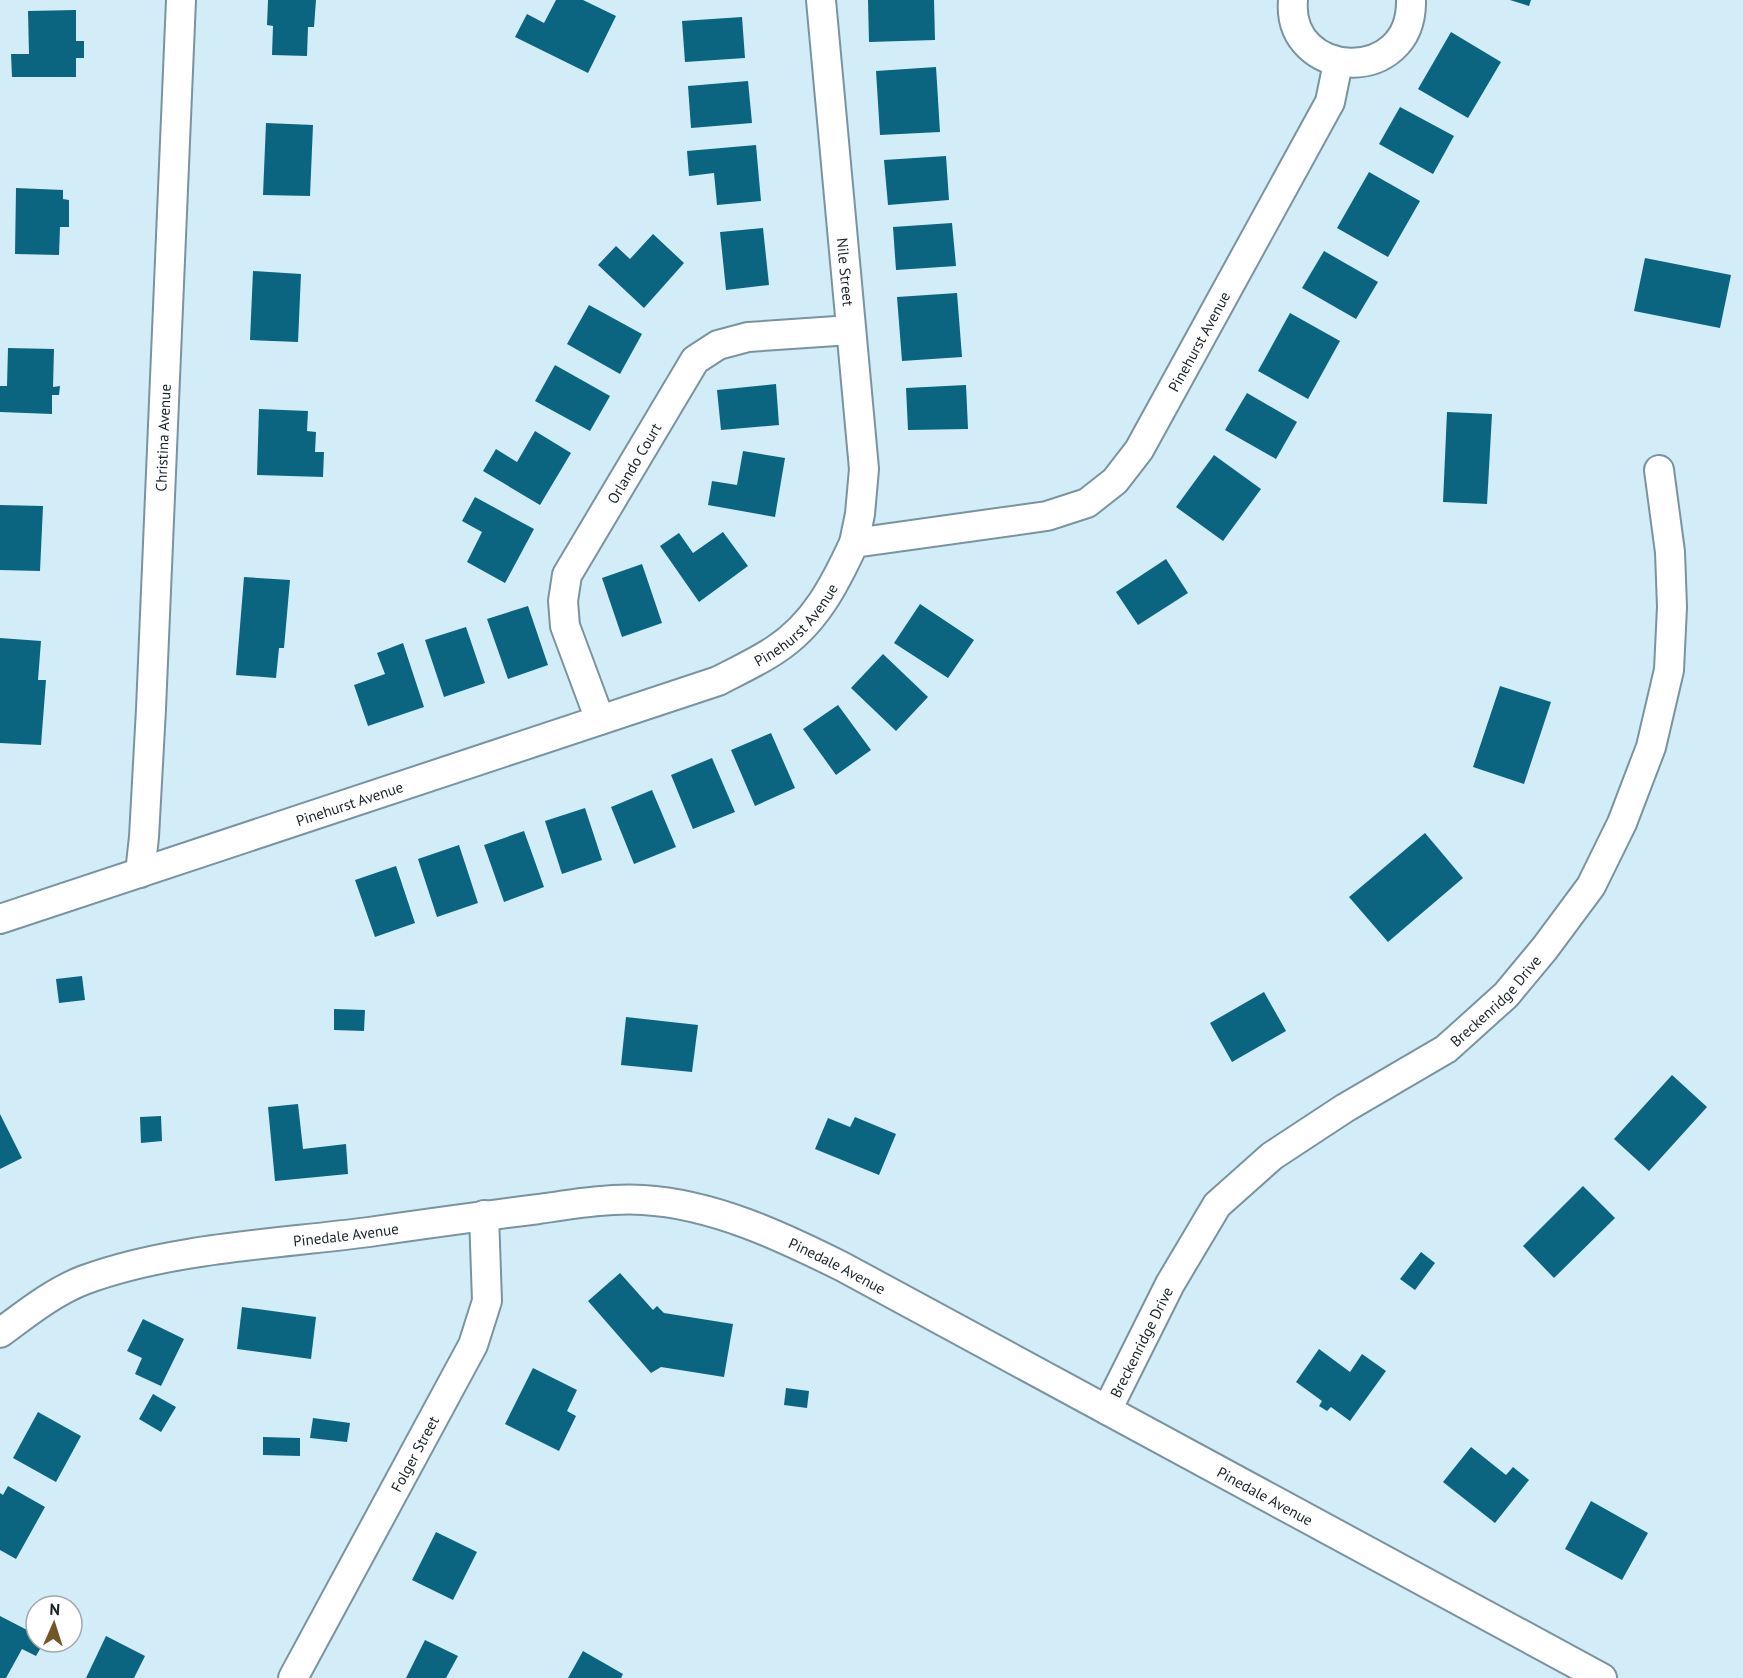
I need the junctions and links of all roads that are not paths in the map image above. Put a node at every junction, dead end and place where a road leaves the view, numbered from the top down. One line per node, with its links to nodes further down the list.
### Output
1 (181, 0): 10 (street, Christina Avenue)
2 (821, 0): 6 (street, Nile Street)
3 (1293, 0): 5 (street)
4 (1411, 0): 5 (street)
5 (1338, 63): 8 (street, Pinehurst Avenue)
6 (851, 330): 8 (street, Nile Street); 9 (street, Orlando Court)
7 (1659, 470): 14 (street, Breckenridge Drive)
8 (854, 543): 9 (street, Pinehurst Avenue)
9 (600, 720): 10 (street, Pinehurst Avenue)
10 (140, 873): 11 (street, Pinehurst Avenue)
11 (0, 919)
12 (484, 1215): 13 (street, Pinedale Avenue); 14 (street, Pinedale Avenue); 15 (street, Folger Street)
13 (0, 1333)
14 (1107, 1410): 16 (street, Pinedale Avenue)
15 (294, 1678)
16 (1602, 1678)

